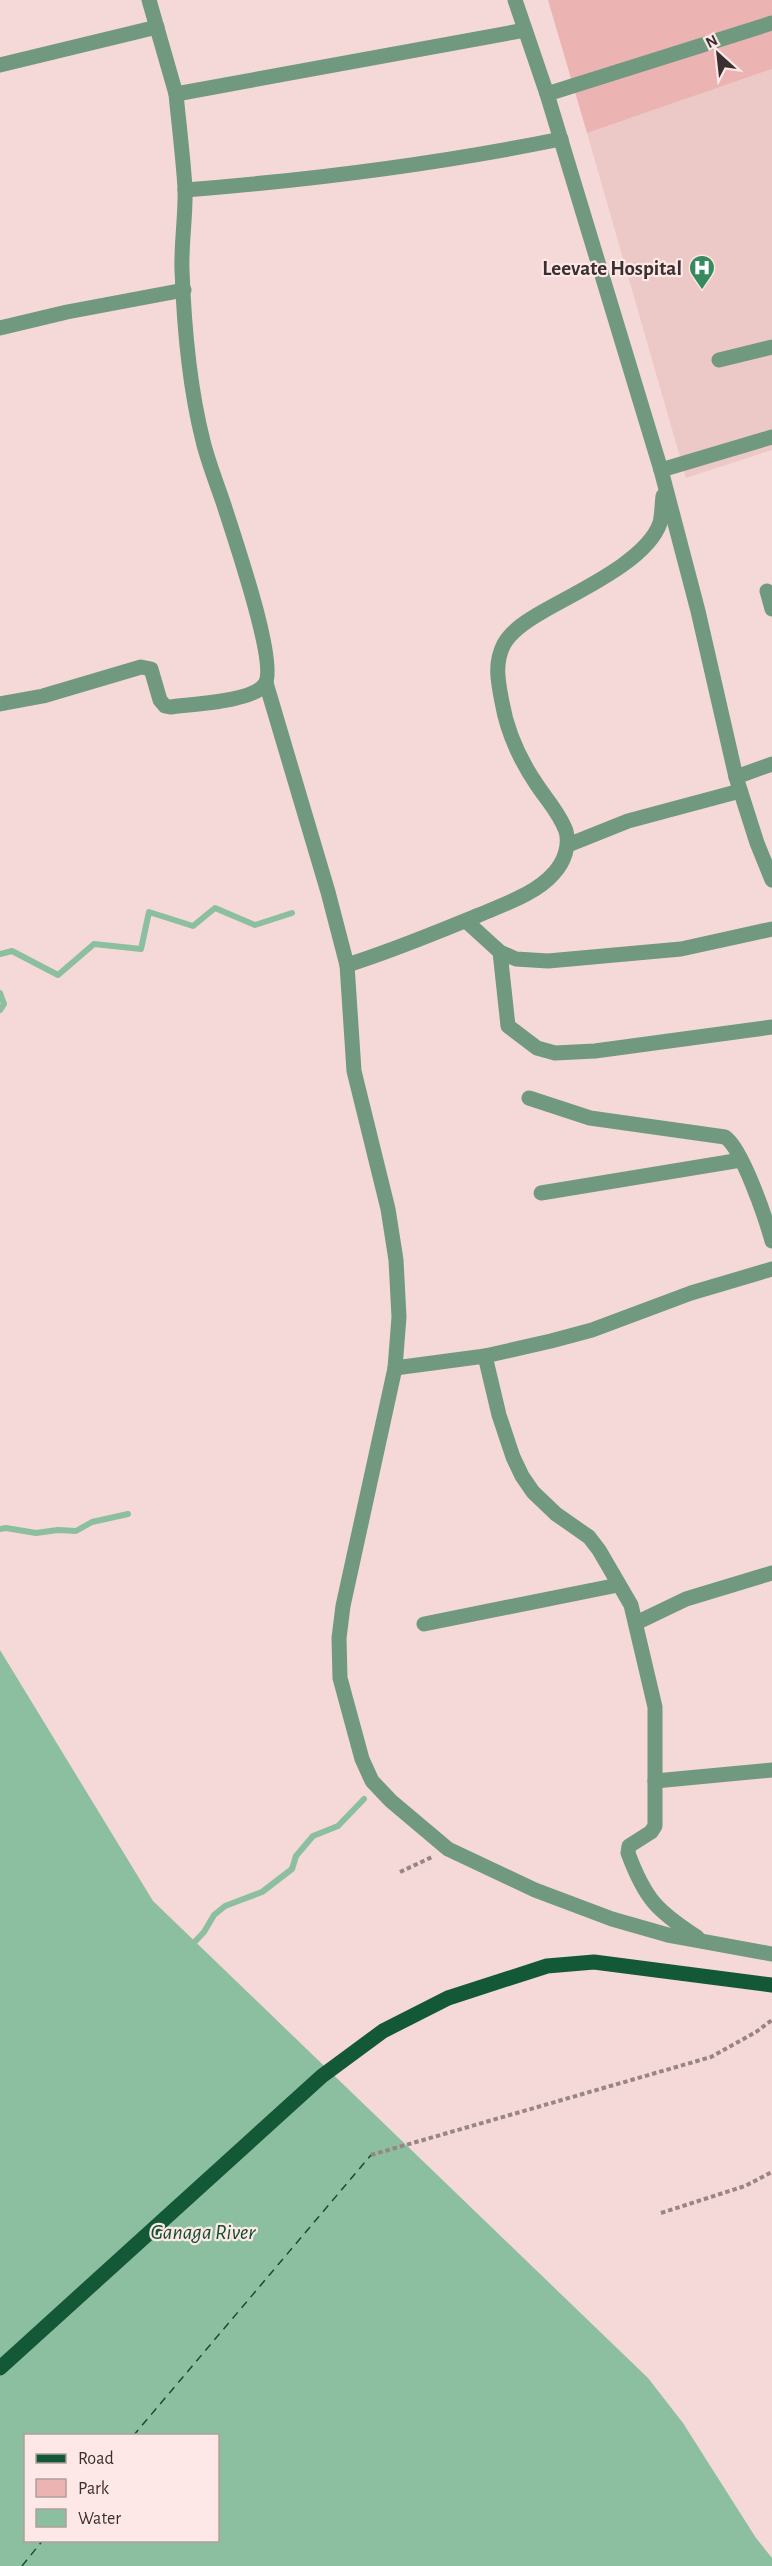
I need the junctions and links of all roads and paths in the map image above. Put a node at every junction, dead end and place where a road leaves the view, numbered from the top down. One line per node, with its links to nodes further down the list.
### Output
1 (149, 0): 4 (street)
2 (515, 0): 5 (street)
3 (772, 22): 8 (street)
4 (157, 27): 6 (street); 7 (street)
5 (525, 30): 7 (street); 8 (street)
6 (0, 65)
7 (176, 94): 10 (street)
8 (547, 94): 9 (street)
9 (561, 139): 10 (street); 16 (street)
10 (185, 190): 11 (street)
11 (184, 290): 12 (street); 20 (street)
12 (0, 328)
13 (772, 347): 14 (street)
14 (719, 360)
15 (772, 437): 16 (street)
16 (661, 470): 17 (street)
17 (664, 487): 23 (street); 24 (street)
18 (767, 591): 19 (street)
19 (772, 609)
20 (266, 683): 21 (street); 29 (street)
21 (0, 704)
22 (772, 764): 23 (street)
23 (738, 784): 24 (street); 25 (street)
24 (568, 845): 26 (street)
25 (772, 880)
26 (466, 921): 28 (street); 29 (street)
27 (772, 929): 28 (street)
28 (500, 952): 30 (street)
29 (347, 965): 37 (street)
30 (772, 1027)
31 (529, 1098): 32 (street)
32 (741, 1161): 33 (street); 34 (street)
33 (541, 1193)
34 (772, 1241)
35 (772, 1269): 36 (street)
36 (485, 1356): 37 (street); 39 (street)
37 (394, 1368): 44 (street)
38 (772, 1573): 40 (street)
39 (618, 1585): 40 (street); 41 (street)
40 (636, 1623): 43 (street)
41 (424, 1624)
42 (772, 1770): 43 (street)
43 (655, 1781): 46 (street)
44 (447, 1850): 45 (path); 46 (street)
45 (400, 1872)
46 (705, 1943): 47 (street)
47 (772, 1954)
48 (772, 1985): 53 (main road)
49 (772, 2020): 50 (path)
50 (371, 2155)
51 (772, 2172): 52 (path)
52 (662, 2213)
53 (0, 2368)

